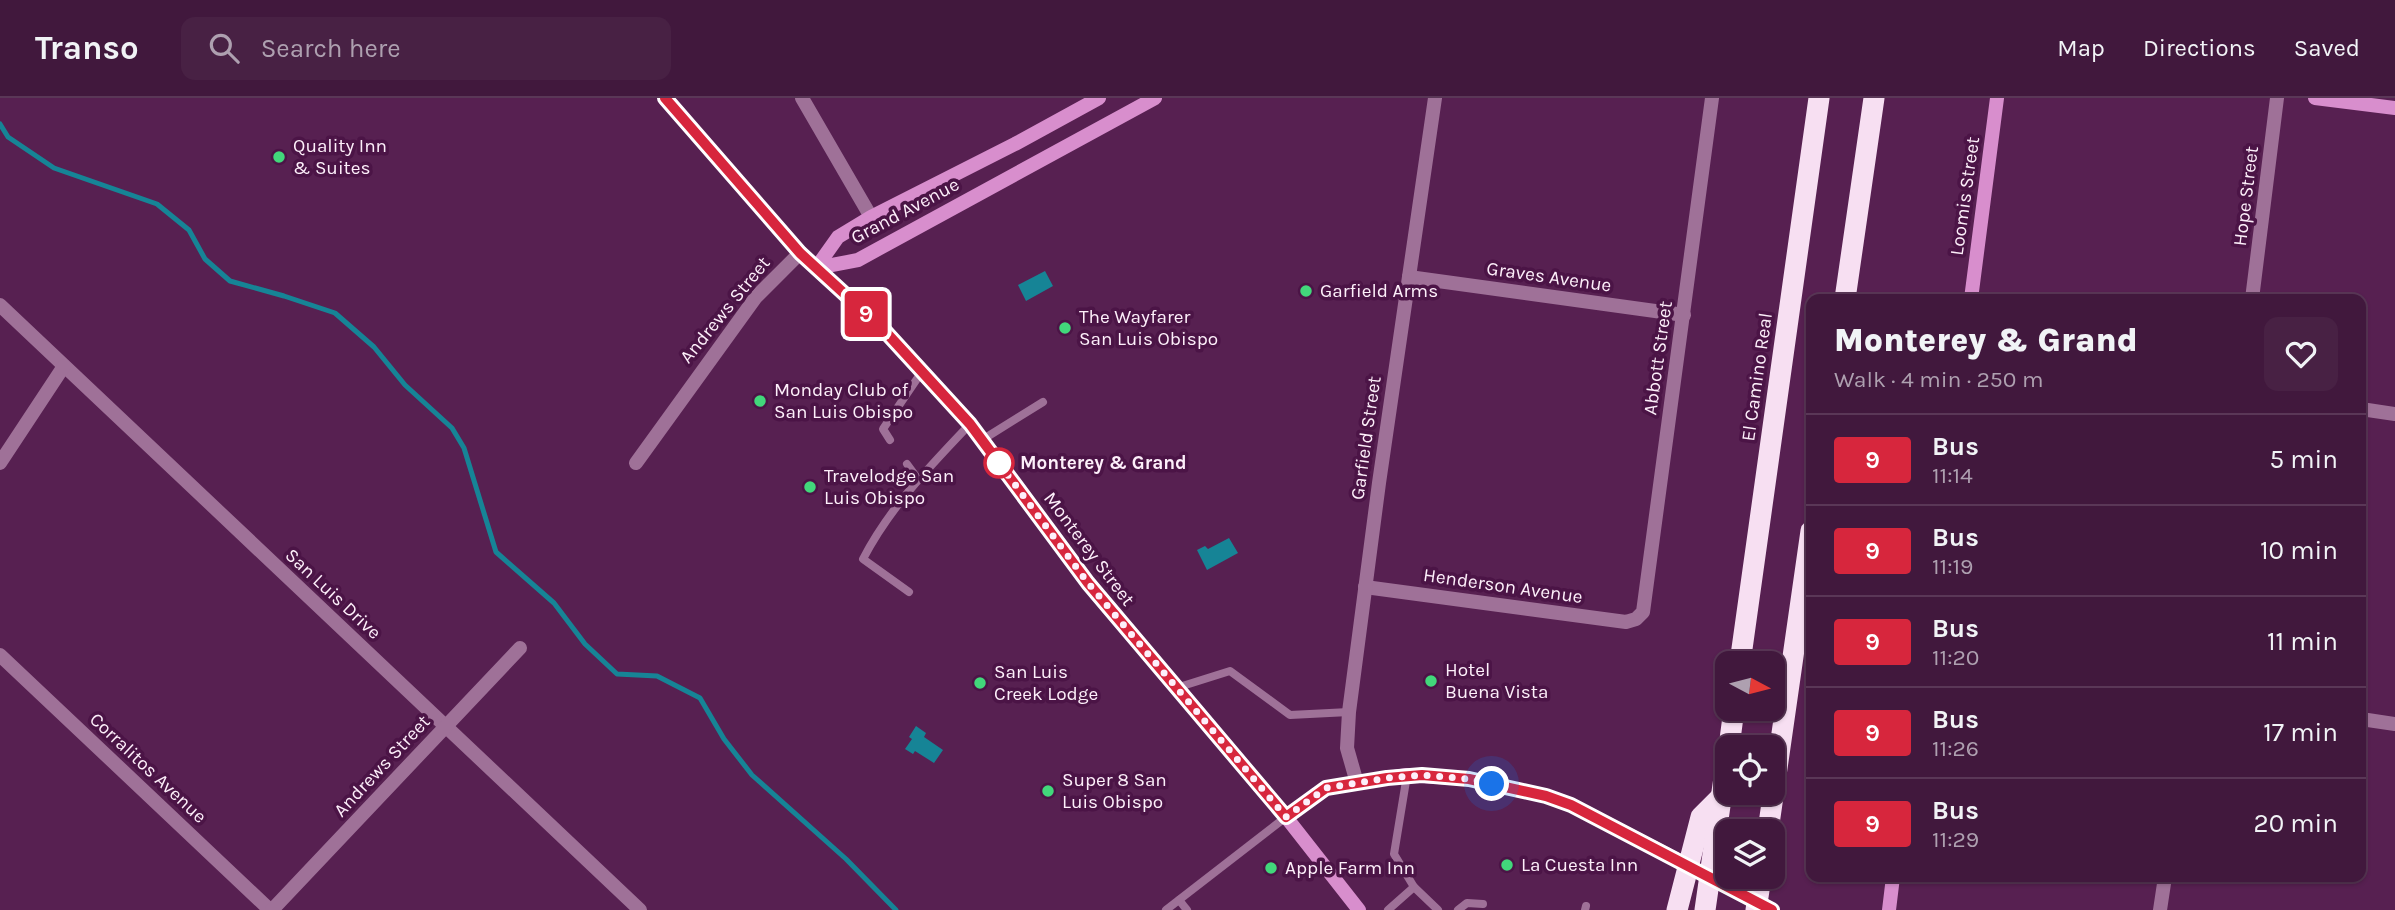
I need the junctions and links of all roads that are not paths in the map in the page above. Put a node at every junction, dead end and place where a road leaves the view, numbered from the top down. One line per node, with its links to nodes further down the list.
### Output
1 (665, 98): 14 (street, Monterey Street)
2 (802, 98): 13 (street)
3 (1099, 98): 13 (street, Grand Avenue)
4 (1153, 98): 15 (street, Grand Avenue)
5 (1435, 98): 16 (street, Garfield Street)
6 (1712, 98): 21 (street, Abbott Street)
7 (1819, 98): 39 (highway, El Camino Real)
8 (1874, 98): 17 (highway)
9 (1997, 98): 18 (street, Loomis Street)
10 (2277, 98): 19 (street, Hope Street)
11 (2315, 98): 12 (street)
12 (2395, 108)
13 (871, 217): 15 (street, Grand Avenue)
14 (800, 253): 15 (street, Monterey Street); 31 (street, Andrews Street)
15 (816, 268): 23 (street, Monterey Street)
16 (1409, 277): 21 (street, Graves Avenue); 35 (street, Garfield Street)
17 (1846, 294)
18 (1971, 294)
19 (2253, 294)
20 (0, 306): 22 (street, San Luis Drive)
21 (1684, 315): 37 (street, Abbott Street)
22 (64, 366): 30 (street); 45 (street, San Luis Drive)
23 (923, 370): 27 (street, Monterey Street); 28 (lane)
24 (1043, 402): 29 (lane)
25 (2366, 411): 26 (street)
26 (2395, 414)
27 (970, 424): 29 (street, Monterey Street); 33 (lane)
28 (890, 440)
29 (982, 440): 41 (street, Monterey Street)
30 (0, 463)
31 (635, 463)
32 (907, 464): 33 (lane)
33 (918, 479): 36 (lane)
34 (1806, 566): 51 (highway)
35 (1365, 587): 37 (street, Henderson Avenue); 42 (street, Garfield Street)
36 (909, 592)
37 (1636, 620)
38 (520, 648): 45 (street, Andrews Street)
39 (1742, 651)
40 (0, 655): 58 (street, Corralitos Avenue)
41 (1176, 688): 42 (lane); 50 (street, Monterey Street)
42 (1349, 712): 47 (street, Garfield Street)
43 (2366, 720): 44 (street)
44 (2395, 724)
45 (446, 726): 58 (street, Andrews Street); 59 (street, San Luis Drive)
46 (1407, 775): 47 (street); 54 (lane); 69 (street, bridge)
47 (1357, 783): 50 (street)
48 (1715, 803): 66 (highway)
49 (1721, 805): 67 (highway)
50 (1286, 817): 56 (lane); 62 (street, Monterey Street)
51 (1770, 819)
52 (1892, 882): 70 (street)
53 (2164, 882): 71 (street)
54 (1414, 887): 63 (lane); 64 (lane)
55 (1759, 889): 68 (highway)
56 (1179, 900): 60 (lane); 61 (lane)
57 (1483, 904): 65 (lane)
58 (271, 910)
59 (640, 910)
60 (1166, 910)
61 (1187, 910)
62 (1359, 910)
63 (1388, 910)
64 (1438, 910)
65 (1458, 910)
66 (1677, 910)
67 (1705, 910)
68 (1756, 910)
69 (1772, 910)
70 (1889, 910)
71 (2160, 910)

